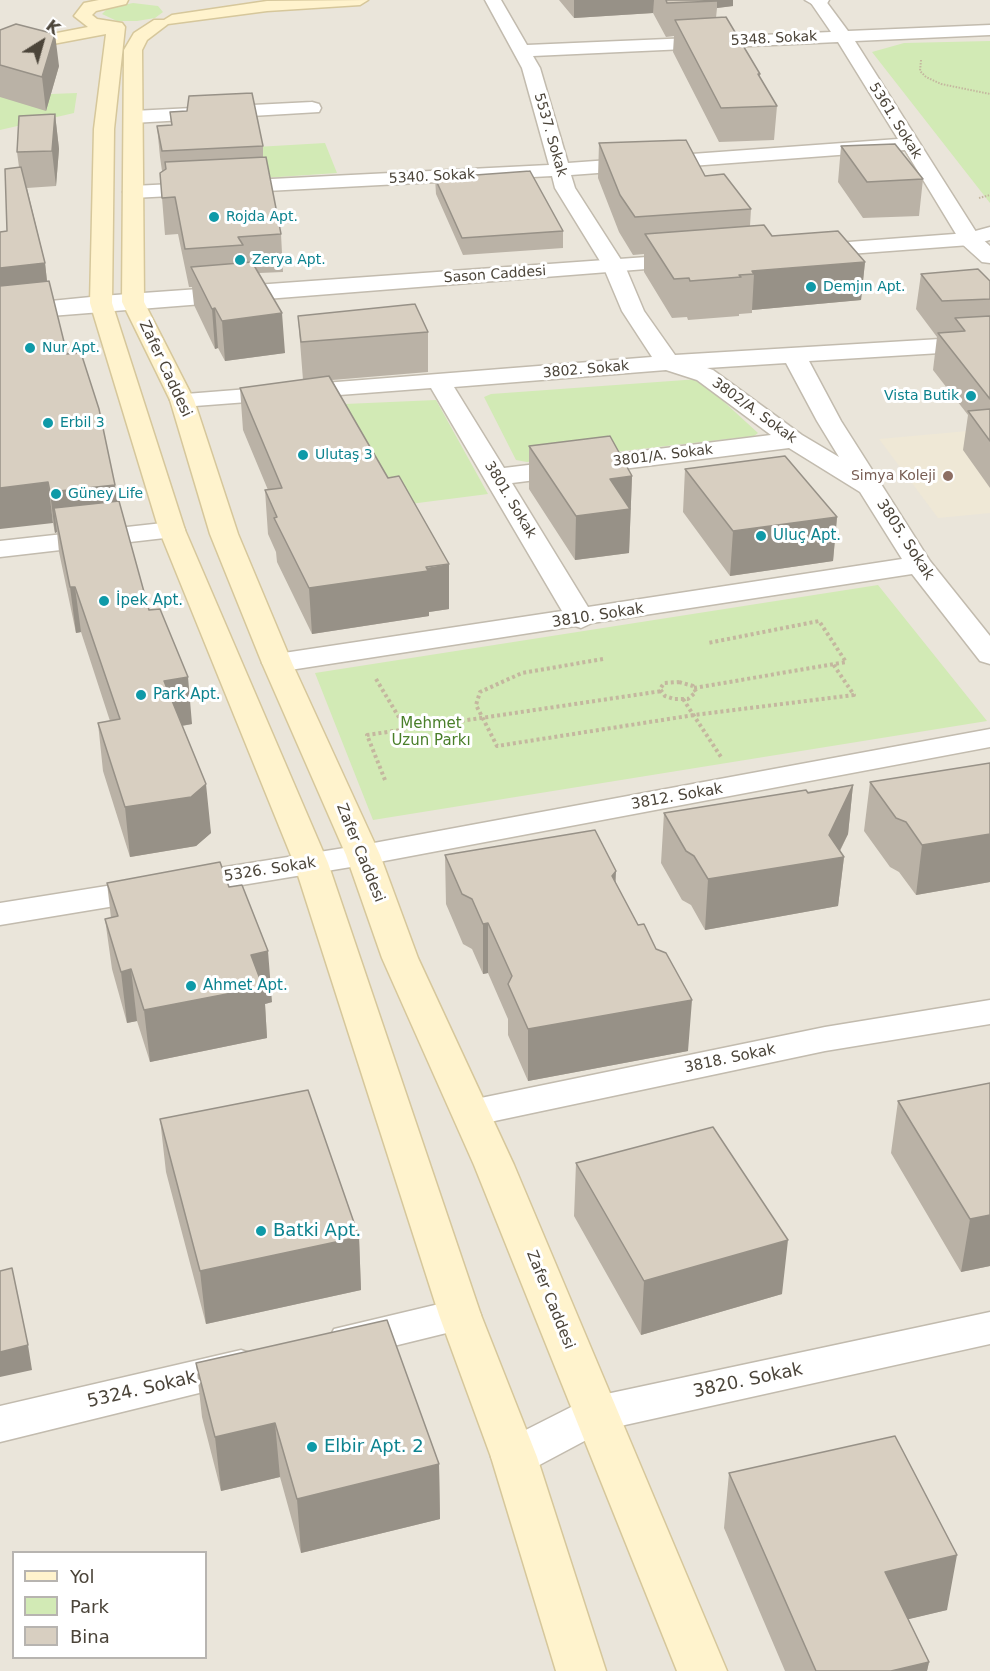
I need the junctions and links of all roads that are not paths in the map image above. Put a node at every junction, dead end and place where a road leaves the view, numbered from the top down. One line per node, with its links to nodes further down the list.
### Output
1 (360, 0): 6 (main road)
2 (493, 0): 10 (street, 5537. Sokak)
3 (818, 1): 8 (street, 5361. Sokak)
4 (105, 8): 5 (main road); 6 (main road); 9 (main road); 11 (main road)
5 (68, 13)
6 (166, 15): 13 (main road, Zafer Caddesi)
7 (990, 30): 8 (street, 5348. Sokak)
8 (843, 36): 10 (street, 5348. Sokak); 14 (street, 5361. Sokak)
9 (0, 50): 11 (main road)
10 (521, 51): 15 (street, 5537. Sokak)
11 (111, 63): 22 (main road)
12 (312, 108): 13 (street)
13 (133, 117): 16 (main road, Zafer Caddesi)
14 (909, 144): 15 (street, 5340. Sokak); 17 (street, 5361. Sokak)
15 (560, 170): 16 (street, 5340. Sokak); 21 (street, 5537. Sokak)
16 (133, 192): 22 (main road, Zafer Caddesi)
17 (980, 236): 18 (street); 19 (street, 5361. Sokak)
18 (784, 253)
19 (990, 257)
20 (715, 258): 21 (street, Sason Caddesi)
21 (614, 266): 22 (street, Sason Caddesi); 26 (street)
22 (117, 302): 23 (street, Sason Caddesi); 28 (main road, Zafer Caddesi); 32 (main road)
23 (0, 313)
24 (990, 343): 25 (street, 3802. Sokak)
25 (794, 355): 26 (street, 3802. Sokak); 31 (street, 3805. Sokak)
26 (668, 363): 27 (street, 3802. Sokak); 29 (street, 3802/A. Sokak)
27 (440, 382): 28 (street, 3802. Sokak); 30 (street, 3801. Sokak)
28 (182, 400): 37 (main road, Zafer Caddesi)
29 (793, 440): 30 (street, 3801/A. Sokak); 31 (street, 3802/A. Sokak)
30 (496, 477): 35 (street, 3801. Sokak)
31 (870, 486): 34 (street, 3805. Sokak)
32 (172, 530): 33 (street); 40 (main road)
33 (0, 549)
34 (919, 565): 35 (street, 3810. Sokak); 36 (street, 3805. Sokak)
35 (581, 619): 37 (street, 3810. Sokak)
36 (990, 655)
37 (277, 663): 39 (main road, Zafer Caddesi)
38 (990, 738): 39 (street, 3812. Sokak)
39 (363, 855): 40 (street, 5326. Sokak); 43 (main road, Zafer Caddesi)
40 (311, 863): 41 (street, 5326. Sokak); 44 (main road)
41 (0, 914)
42 (990, 1012): 43 (street, 3818. Sokak)
43 (471, 1113): 46 (main road, Zafer Caddesi)
44 (460, 1315): 47 (street, 5324. Sokak); 48 (main road)
45 (990, 1328): 46 (street, 3820. Sokak)
46 (597, 1414): 48 (street, 3820. Sokak); 50 (main road, Zafer Caddesi)
47 (0, 1424)
48 (514, 1456): 49 (main road)
49 (581, 1671)
50 (702, 1671)

